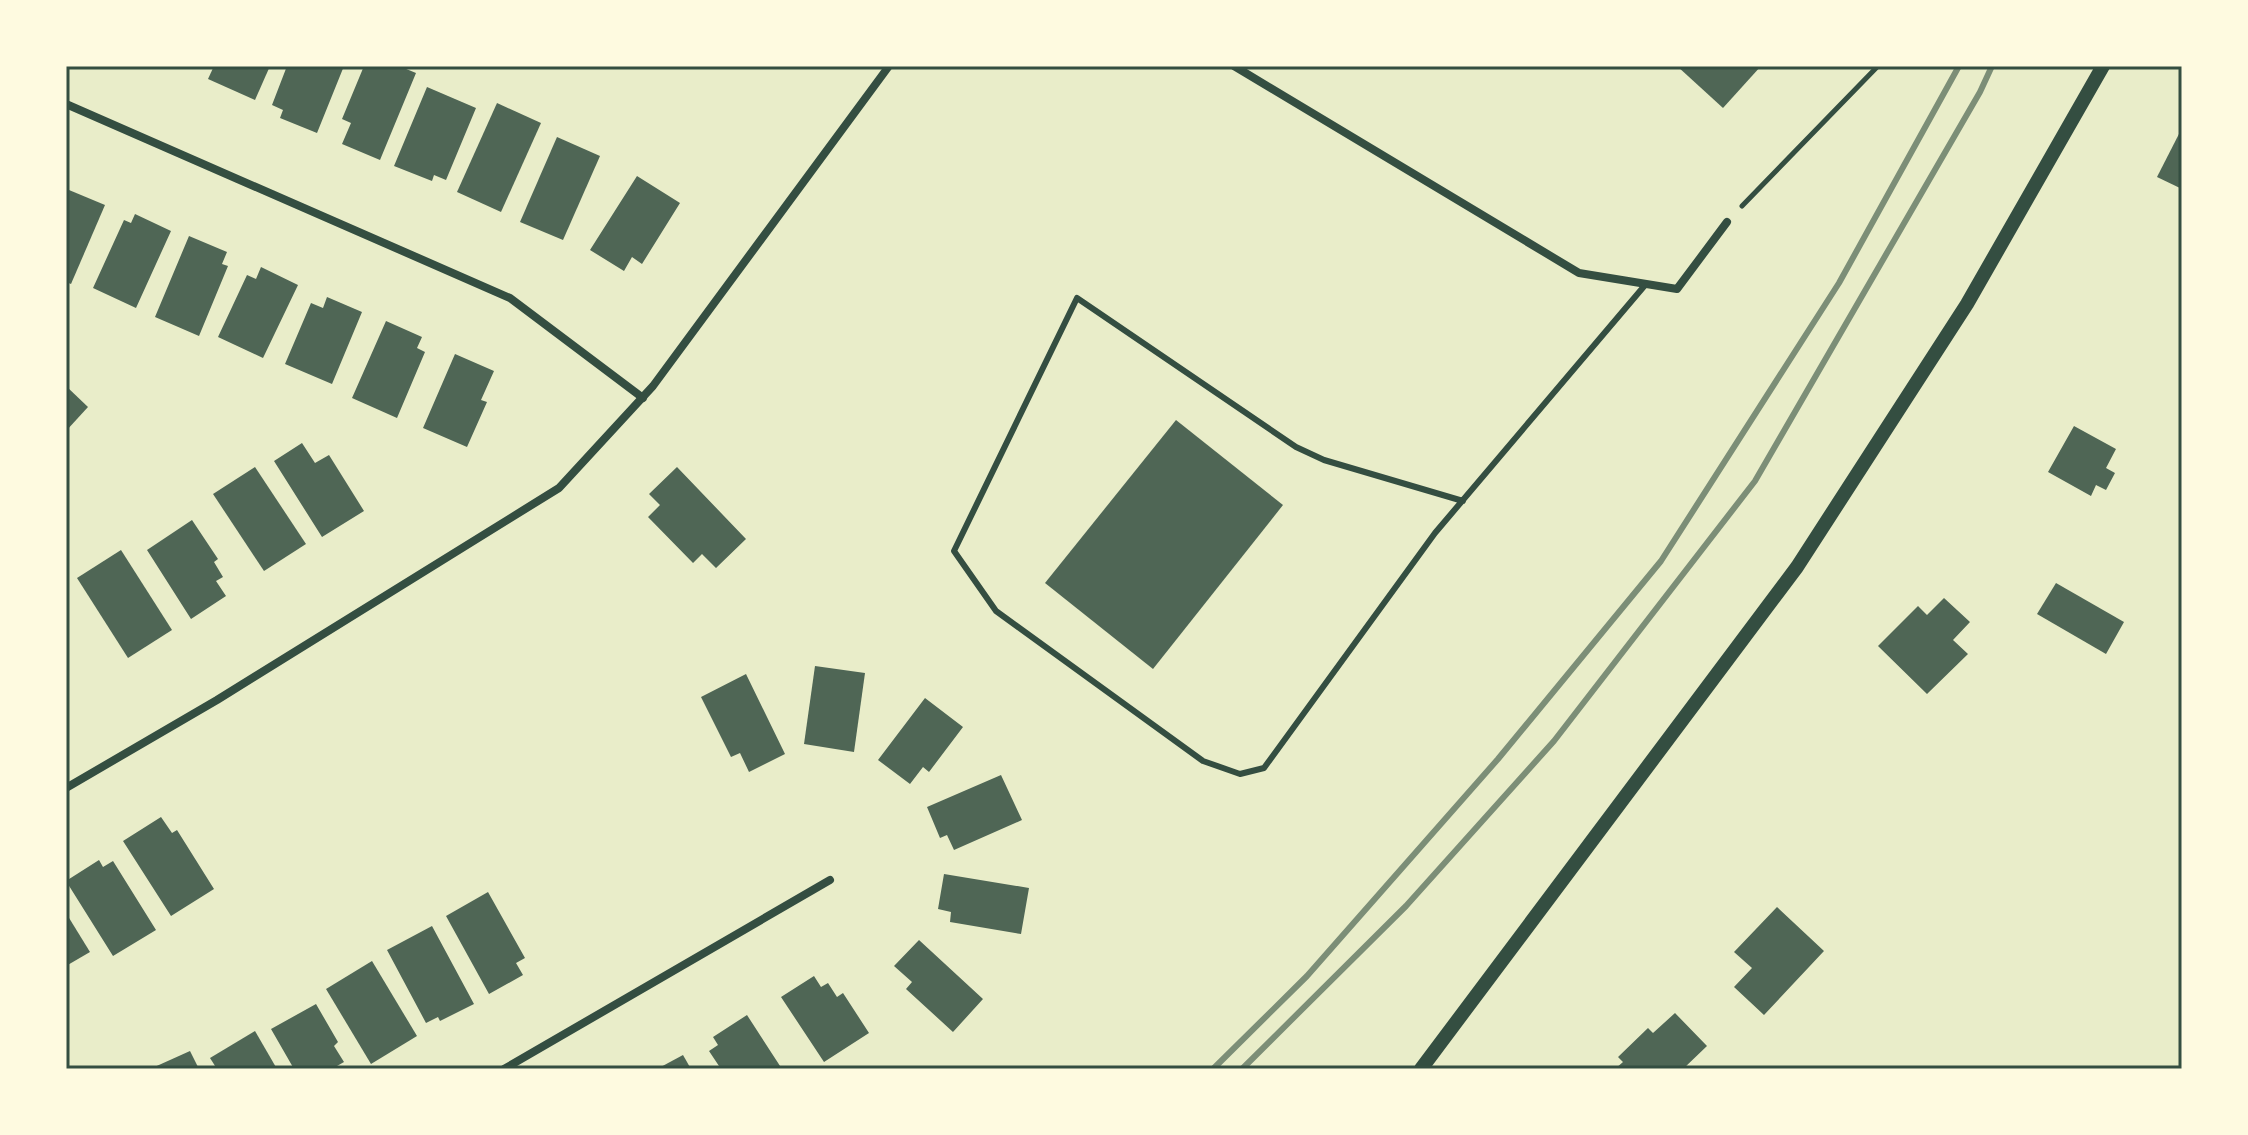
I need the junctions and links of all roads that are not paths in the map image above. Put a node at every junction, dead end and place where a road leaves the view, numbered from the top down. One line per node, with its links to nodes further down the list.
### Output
1 (889, 66): 7 (street)
2 (1234, 66): 6 (street)
3 (2103, 66): 12 (street)
4 (66, 104): 7 (street)
5 (1727, 222): 6 (street)
6 (1646, 284): 8 (lane)
7 (643, 398): 9 (street)
8 (1463, 501): 8 (lane)
9 (66, 788)
10 (830, 880): 11 (street)
11 (504, 1069)
12 (1421, 1069)

